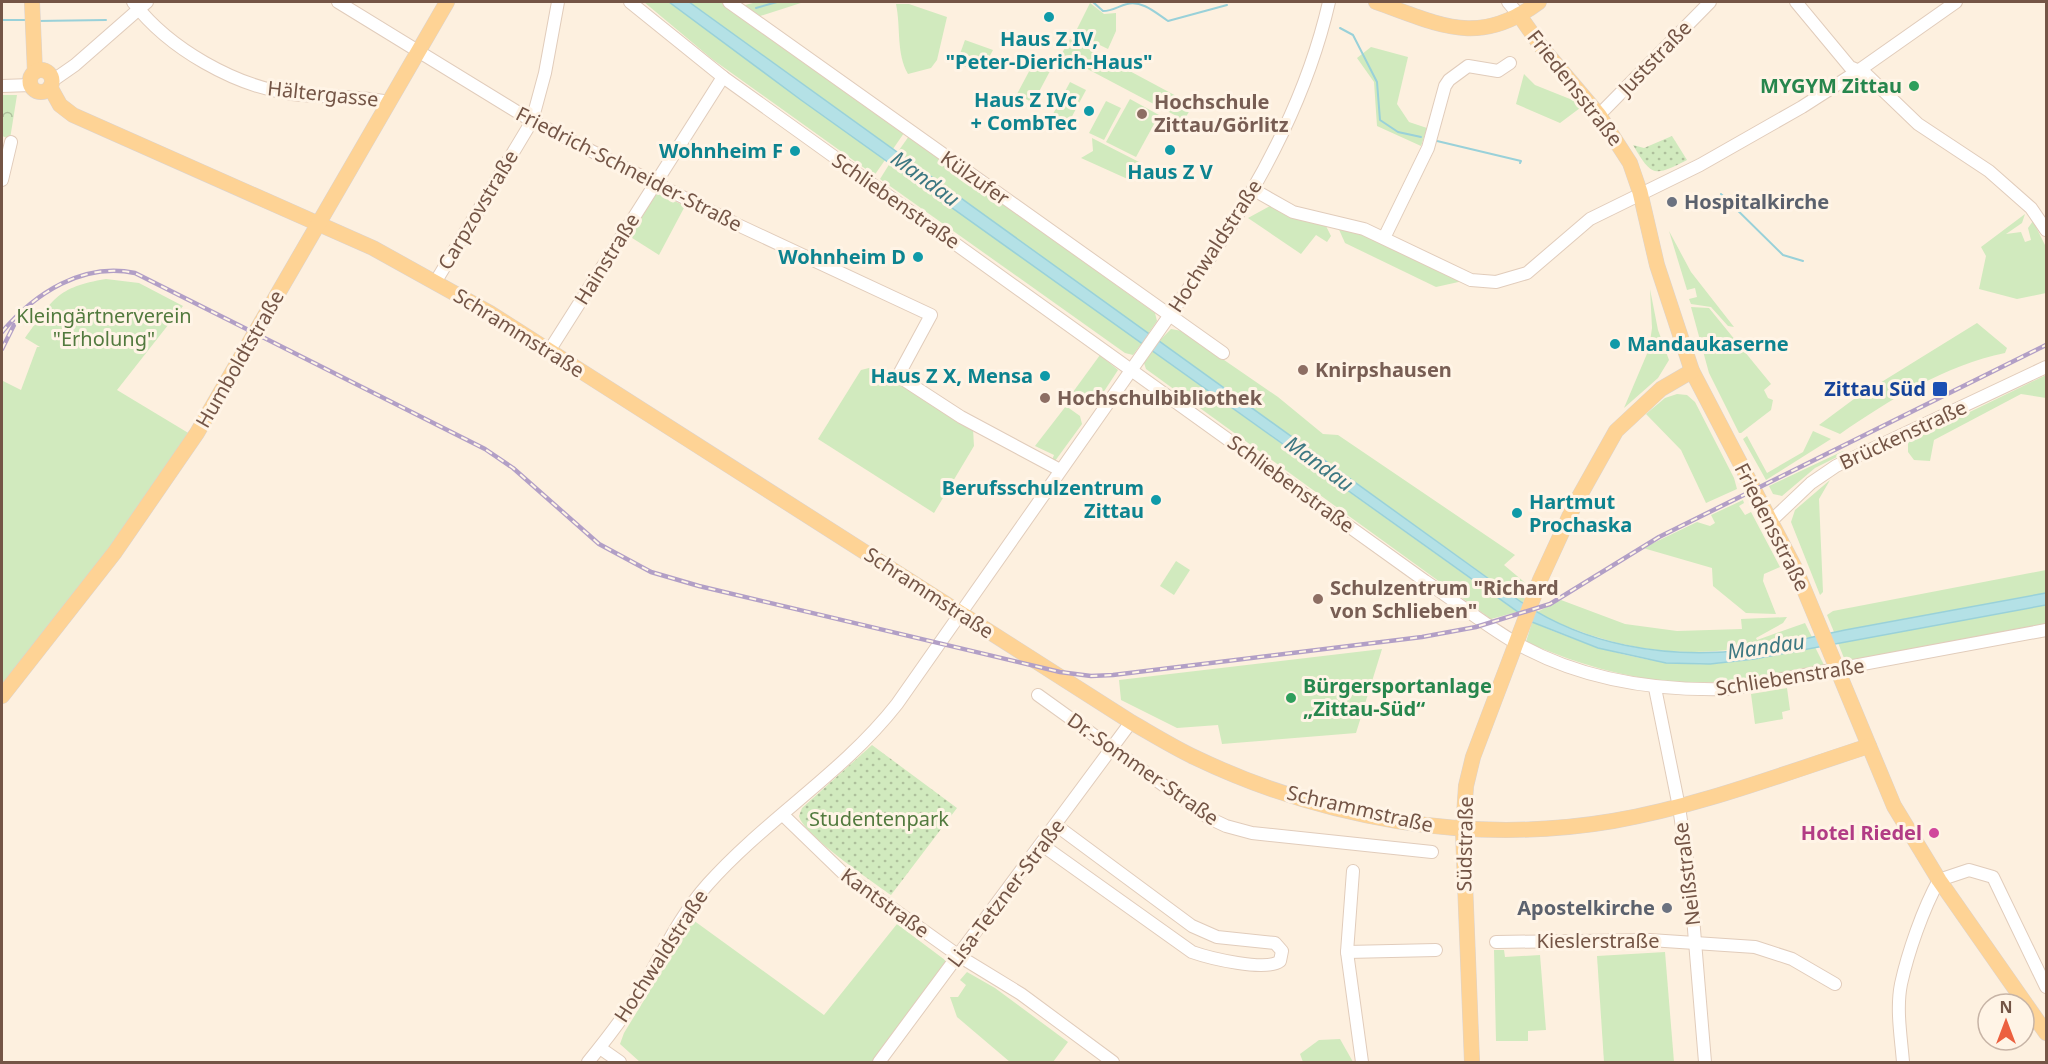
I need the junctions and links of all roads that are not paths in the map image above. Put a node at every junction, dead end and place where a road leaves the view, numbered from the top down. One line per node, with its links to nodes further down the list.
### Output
1 (32, 2): 20 (main road)
2 (338, 2): 16 (street, Friedrich-Schneider-Straße)
3 (447, 2): 16 (main road, Humboldtstraße)
4 (558, 2): 24 (street, Carpzovstraße)
5 (630, 2): 19 (street, Schliebenstraße)
6 (729, 2): 34 (street, Külzufer)
7 (1329, 2): 28 (street, Hochwaldstraße)
8 (1376, 2): 15 (main road)
9 (1508, 2): 15 (street)
10 (1539, 2): 15 (main road)
11 (1710, 2): 23 (street, Juststraße)
12 (1796, 2): 18 (street)
13 (1956, 2): 18 (street)
14 (140, 4): 20 (street); 22 (street, Hältergasse)
15 (1519, 15): 23 (main road, Friedensstraße)
16 (418, 50): 22 (main road, Humboldtstraße); 24 (street, Friedrich-Schneider-Straße)
17 (1510, 63): 32 (street)
18 (1858, 71): 29 (street); 31 (street)
19 (723, 77): 27 (street, Hainstraße); 37 (street, Schliebenstraße)
20 (42, 80): 21 (street); 30 (main road, Schrammstraße)
21 (2, 86)
22 (388, 102): 30 (main road, Humboldtstraße)
23 (1599, 115): 29 (main road, Friedensstraße)
24 (532, 121): 27 (street, Friedrich-Schneider-Straße); 33 (street, Carpzovstraße)
25 (11, 142): 26 (street)
26 (2, 180)
27 (656, 183): 35 (street, Hainstraße); 40 (street, Friedrich-Schneider-Straße)
28 (1254, 190): 32 (street); 34 (street, Hochwaldstraße)
29 (1641, 192): 32 (street); 39 (main road, Friedensstraße)
30 (319, 223): 33 (main road, Schrammstraße); 48 (main road, Humboldtstraße)
31 (2046, 230)
32 (1384, 238)
33 (436, 281): 35 (main road, Schrammstraße)
34 (1169, 316): 36 (street, Külzufer); 37 (street, Hochwaldstraße)
35 (549, 351): 42 (main road, Schrammstraße)
36 (1223, 353)
37 (1135, 364): 40 (street, Hochwaldstraße); 44 (street, Schliebenstraße)
38 (2046, 367): 41 (street, Brückenstraße)
39 (1692, 371): 41 (main road, Friedensstraße); 44 (main road, Südstraße)
40 (1060, 470): 42 (street, Hochwaldstraße)
41 (1772, 520): 45 (main road, Friedensstraße)
42 (960, 614): 49 (main road, Schrammstraße); 53 (street, Hochwaldstraße)
43 (2046, 630): 45 (street, Schliebenstraße)
44 (1518, 639): 46 (street, Schliebenstraße); 55 (main road, Südstraße)
45 (1837, 667): 46 (street, Schliebenstraße); 50 (main road, Friedensstraße)
46 (1656, 688): 52 (street, Neißstraße)
47 (1038, 694): 51 (street, Dr.-Sommer-Straße)
48 (2, 696)
49 (1131, 722): 51 (street, Lisa-Tetzner-Straße); 55 (main road, Schrammstraße)
50 (1869, 746): 52 (main road, Schrammstraße); 59 (main road, Friedensstraße)
51 (1112, 750): 54 (street, Lisa-Tetzner-Straße); 57 (street, Dr.-Sommer-Straße)
52 (1679, 807): 55 (main road, Schrammstraße); 61 (street, Neißstraße)
53 (783, 815): 64 (street, Kantstraße); 68 (street, Hochwaldstraße)
54 (1056, 826): 56 (street, Lisa-Tetzner-Straße); 56 (street)
55 (1463, 831): 74 (main road, Südstraße)
56 (1042, 845): 64 (street, Lisa-Tetzner-Straße)
57 (1432, 852)
58 (1353, 871): 63 (street)
59 (1939, 880): 66 (street); 67 (main road, Friedensstraße); 76 (street)
60 (1496, 942): 61 (street, Kieslerstraße)
61 (1695, 942): 65 (street, Kieslerstraße); 75 (street, Neißstraße)
62 (1436, 950): 63 (street)
63 (1347, 951): 73 (street)
64 (959, 956): 71 (street, Lisa-Tetzner-Straße); 72 (street, Kantstraße)
65 (1835, 984)
66 (2046, 987)
67 (2044, 1024)
68 (600, 1048): 69 (street, Hochwaldstraße); 70 (street)
69 (588, 1062)
70 (620, 1062)
71 (879, 1062)
72 (1113, 1062)
73 (1362, 1062)
74 (1472, 1062)
75 (1706, 1062)
76 (1903, 1062)

